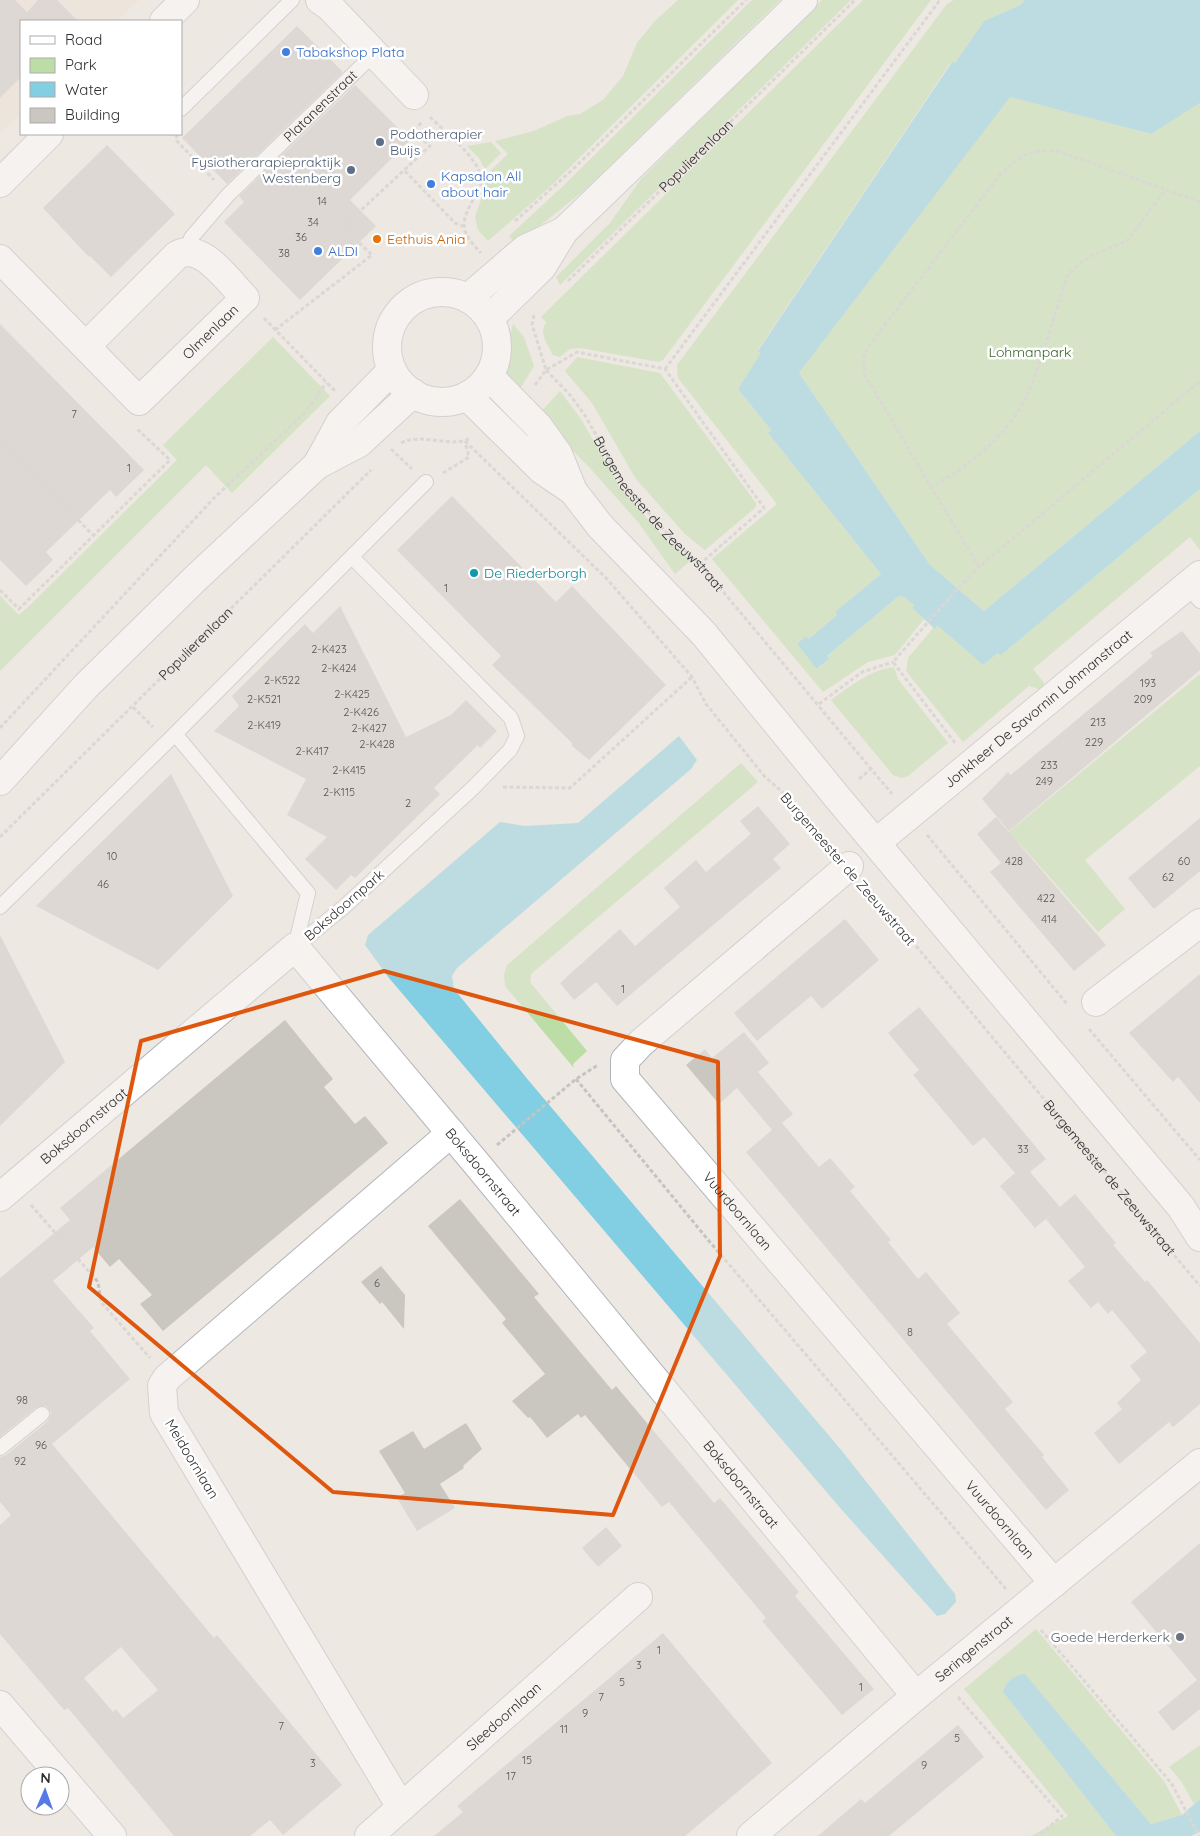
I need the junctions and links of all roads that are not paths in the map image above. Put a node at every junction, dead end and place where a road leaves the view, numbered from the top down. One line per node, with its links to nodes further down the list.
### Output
1 (185, 0): 5 (street)
2 (292, 0): 8 (lane)
3 (320, 0): 6 (street)
4 (803, 0): 11 (street)
5 (165, 20)
6 (375, 53): 7 (street); 12 (lane, Platanenstraat)
7 (421, 105)
8 (182, 109)
9 (48, 135): 10 (street)
10 (0, 182)
11 (564, 231): 14 (street); 15 (street)
12 (190, 251): 16 (street); 16 (street, Olmenlaan)
13 (0, 259): 16 (street)
14 (468, 298): 15 (street); 17 (street)
15 (490, 318): 18 (street)
16 (86, 346)
17 (392, 370): 19 (street); 21 (street)
18 (489, 376): 20 (street); 23 (street)
19 (413, 393): 20 (street); 21 (street)
20 (467, 396): 23 (street)
21 (317, 465): 27 (street)
22 (426, 482): 24 (lane)
23 (573, 490): 28 (street)
24 (352, 557): 26 (lane); 32 (lane, Boksdoornpark)
25 (1196, 587): 28 (street, Jonkheer De Savornin Lohmanstraat)
26 (171, 738): 30 (lane); 32 (lane, Boksdoornpark)
27 (0, 781)
28 (877, 842): 36 (street)
29 (849, 866): 41 (street, Vuurdoornlaan)
30 (0, 907)
31 (1200, 924): 33 (street)
32 (295, 947): 34 (street, Boksdoornstraat); 35 (street, Boksdoornstraat)
33 (1084, 1012)
34 (451, 1133): 43 (street, Boksdoornstraat); 45 (street, Meidoornlaan)
35 (7, 1192)
36 (1191, 1214): 37 (street)
37 (1200, 1237)
38 (42, 1414): 39 (lane)
39 (0, 1448)
40 (1200, 1464): 41 (street, Seringenstraat)
41 (1054, 1583): 43 (street, Seringenstraat)
42 (638, 1597): 45 (street, Sleedoornlaan)
43 (916, 1696): 48 (street, Seringenstraat)
44 (0, 1705): 46 (street)
45 (401, 1807): 47 (street, Sleedoornlaan)
46 (112, 1836)
47 (369, 1836)
48 (751, 1836)

